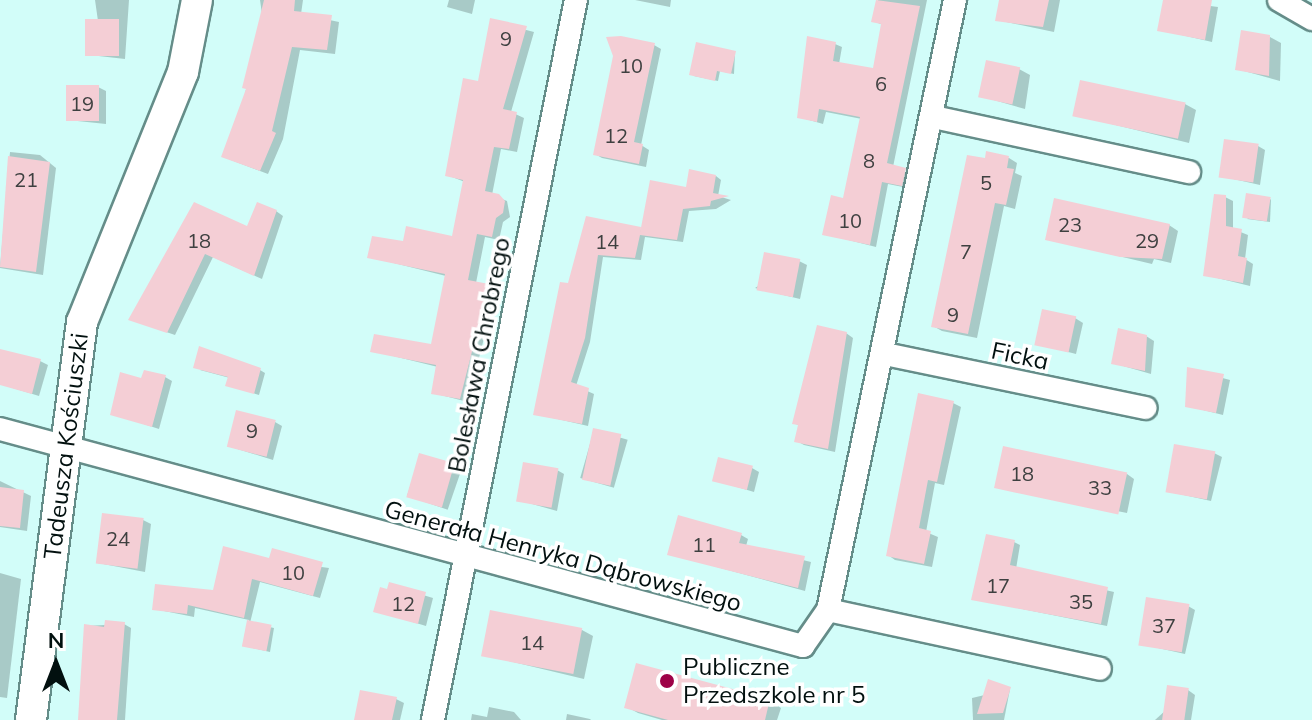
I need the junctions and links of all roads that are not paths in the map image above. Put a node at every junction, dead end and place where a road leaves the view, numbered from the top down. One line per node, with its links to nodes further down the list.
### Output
1 (197, 0): 11 (street, Tadeusza Kościuszki)
2 (576, 0): 12 (street, Bolesława Chrobrego)
3 (955, 0): 6 (street)
4 (1279, 0): 5 (street)
5 (1312, 19)
6 (934, 117): 7 (street); 8 (street)
7 (1189, 172)
8 (885, 354): 9 (street, Ficka); 13 (street)
9 (1145, 408)
10 (0, 429): 11 (street, Generała Henryka Dąbrowskiego)
11 (66, 447): 12 (street, Generała Henryka Dąbrowskiego); 15 (street, Tadeusza Kościuszki)
12 (465, 559): 13 (street, Generała Henryka Dąbrowskiego); 16 (street, Bolesława Chrobrego)
13 (828, 610): 14 (street)
14 (1100, 669)
15 (31, 720)
16 (433, 720)

